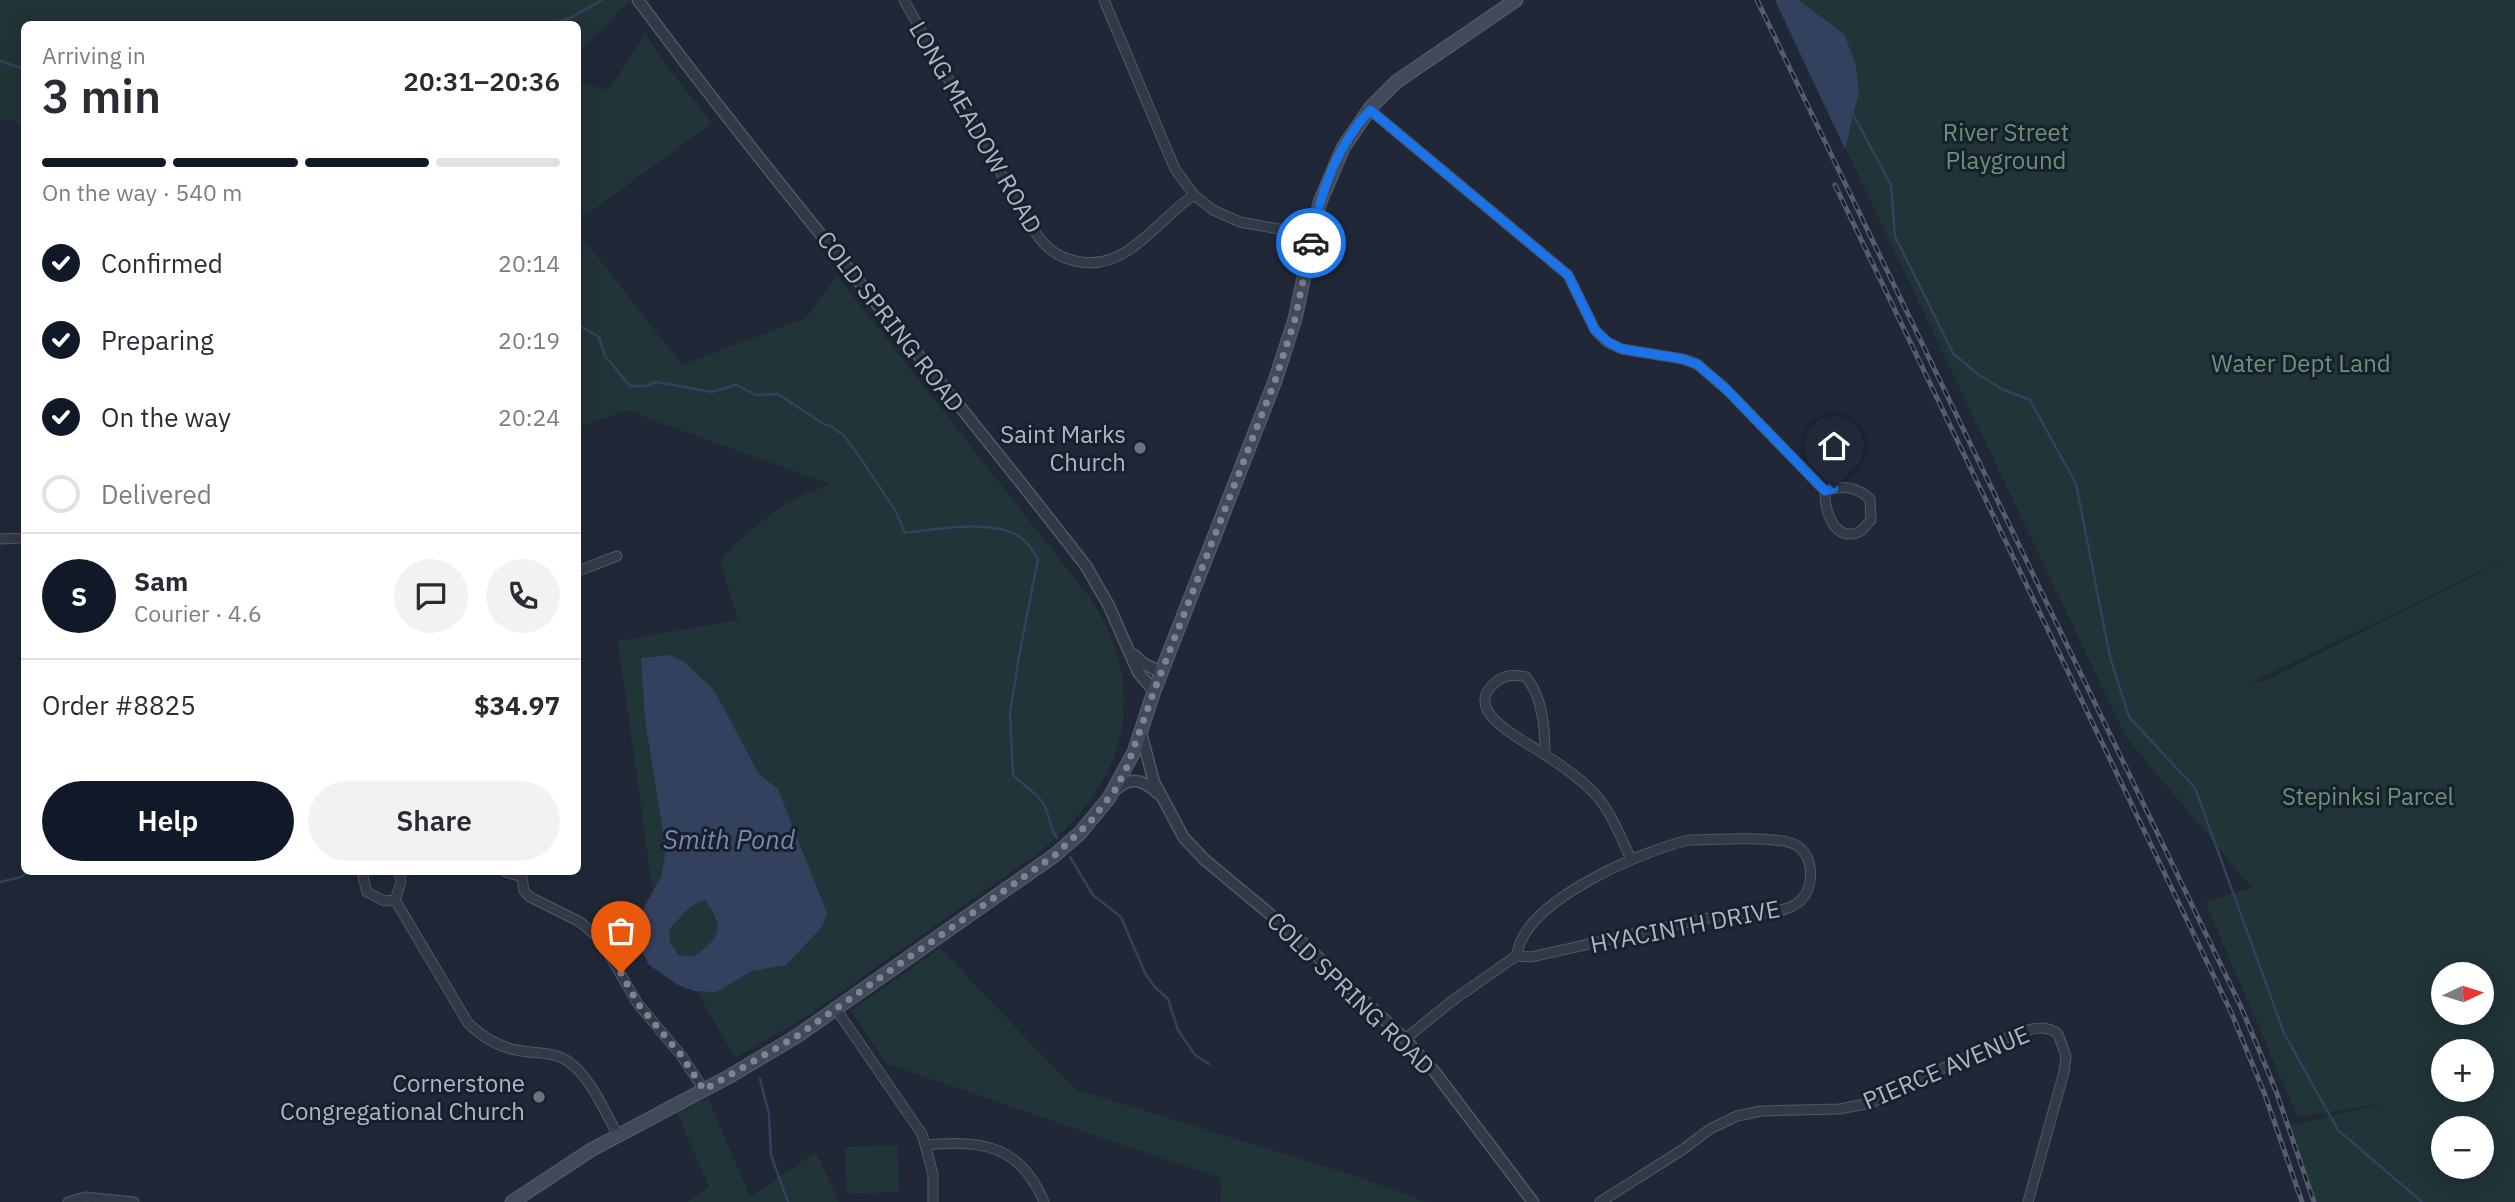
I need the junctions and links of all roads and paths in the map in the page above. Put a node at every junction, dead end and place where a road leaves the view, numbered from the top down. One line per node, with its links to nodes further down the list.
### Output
1 (638, 0): 13 (street, COLD SPRING ROAD)
2 (904, 0): 6 (street, LONG MEADOW ROAD)
3 (1104, 0): 6 (street)
4 (1516, 0): 5 (main road)
5 (1370, 110): 7 (main road); 8 (street)
6 (1194, 195): 7 (street)
7 (1312, 235): 14 (main road)
8 (1825, 491): 8 (street)
9 (21, 538): 10 (street)
10 (0, 540)
11 (617, 556): 12 (street)
12 (581, 570)
13 (1130, 650): 14 (street, COLD SPRING ROAD); 15 (street, COLD SPRING ROAD)
14 (1161, 672): 15 (main road)
15 (1154, 691): 16 (main road)
16 (1141, 733): 18 (main road); 19 (street, COLD SPRING ROAD)
17 (1545, 754): 17 (street); 20 (street)
18 (1115, 790): 19 (street); 26 (main road)
19 (1159, 795): 27 (street, COLD SPRING ROAD)
20 (1631, 859): 25 (street, HYACINTH DRIVE); 25 (street, HYACINTH DRIVE)
21 (363, 875): 24 (street)
22 (399, 875): 24 (street)
23 (516, 875): 28 (street)
24 (395, 900): 29 (street)
25 (1516, 956): 27 (street, HYACINTH DRIVE)
26 (836, 1009): 28 (main road); 30 (street)
27 (1405, 1039): 36 (street, COLD SPRING ROAD)
28 (704, 1090): 29 (main road)
29 (618, 1135): 33 (main road)
30 (926, 1145): 34 (street); 35 (street)
31 (68, 1202): 32 (street)
32 (134, 1202)
33 (512, 1202)
34 (933, 1202)
35 (1044, 1202)
36 (1533, 1202)
37 (1600, 1202): 38 (street, PIERCE AVENUE)
38 (2028, 1202)

